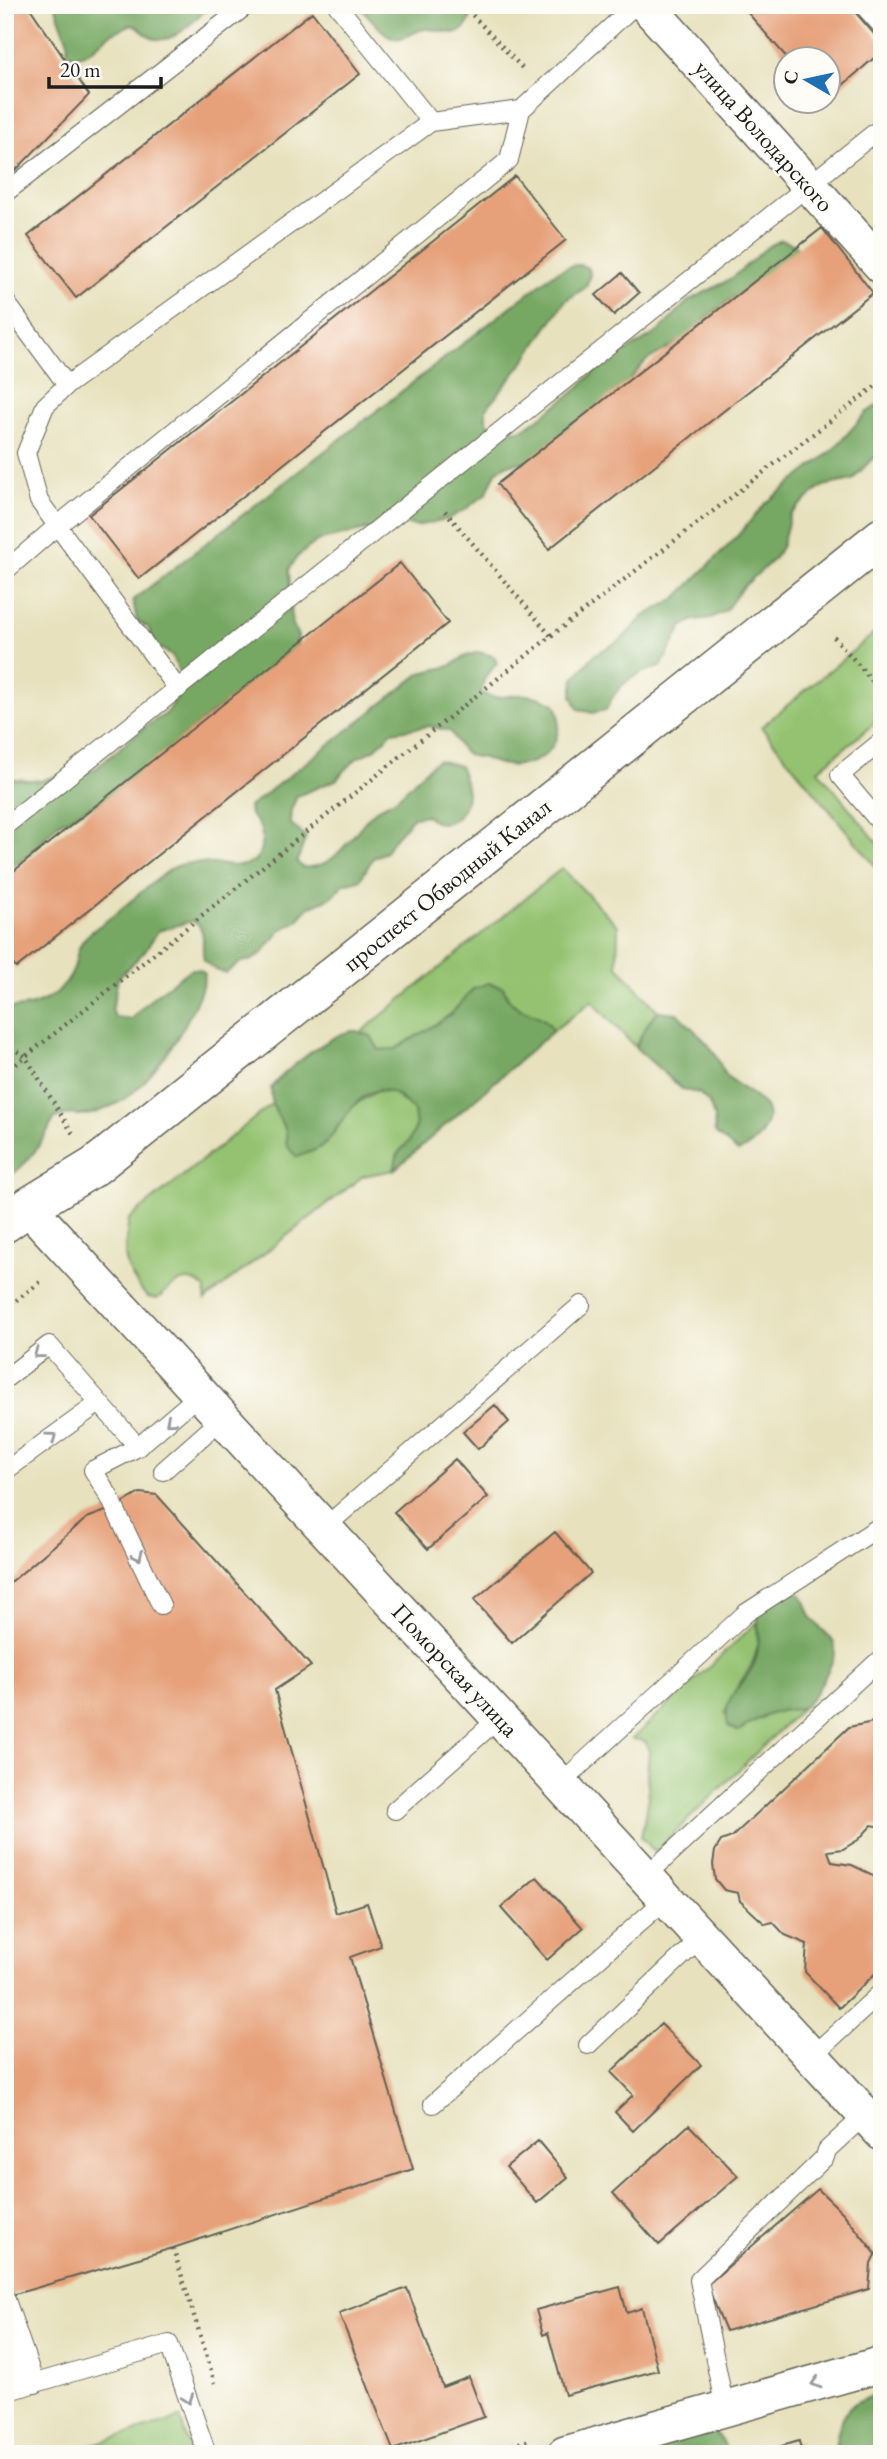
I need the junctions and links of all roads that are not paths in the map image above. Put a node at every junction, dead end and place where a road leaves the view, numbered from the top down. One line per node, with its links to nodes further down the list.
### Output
1 (247, 5): 11 (lane)
2 (337, 5): 8 (lane)
3 (635, 5): 7 (lane)
4 (646, 5): 10 (street, улица Володарского)
5 (863, 5): 6 (lane)
6 (882, 26)
7 (521, 110): 8 (lane); 15 (lane)
8 (430, 122): 14 (lane)
9 (882, 127): 10 (lane)
10 (809, 187): 12 (street, улица Володарского); 18 (lane)
11 (5, 193)
12 (882, 266)
13 (5, 302): 14 (lane)
14 (67, 385): 15 (lane)
15 (57, 526): 17 (lane); 18 (lane)
16 (882, 537): 22 (main road, проспект Обводный Канал)
17 (5, 571)
18 (178, 689): 20 (lane)
19 (882, 741): 21 (lane)
20 (5, 825)
21 (882, 825)
22 (17, 1215): 26 (street, Поморская улица)
23 (581, 1305): 30 (lane)
24 (5, 1379): 25 (lane, one-way to 24)
25 (99, 1403): 27 (lane); 28 (lane, one-way to 25)
26 (211, 1406): 27 (lane, one-way to 27); 29 (lane); 30 (street, Поморская улица)
27 (138, 1447): 32 (lane, one-way to 32)
28 (5, 1471)
29 (163, 1471)
30 (324, 1528): 34 (street, Поморская улица)
31 (876, 1529): 35 (lane)
32 (161, 1605)
33 (882, 1669): 37 (lane)
34 (499, 1718): 35 (street, Поморская улица); 36 (lane)
35 (559, 1784): 37 (street, Поморская улица)
36 (395, 1810)
37 (655, 1888): 38 (street, Поморская улица); 42 (lane)
38 (701, 1938): 40 (lane); 41 (street, Поморская улица)
39 (882, 1992): 41 (lane)
40 (587, 2045)
41 (811, 2057): 43 (street, Поморская улица)
42 (433, 2105)
43 (873, 2124): 49 (lane)
44 (5, 2297): 47 (lane)
45 (5, 2340): 47 (lane)
46 (882, 2364): 49 (street, one-way to 49)
47 (29, 2386): 48 (lane); 50 (lane, one-way to 50)
48 (5, 2392)
49 (725, 2409): 51 (street)
50 (207, 2454)
51 (565, 2454)

